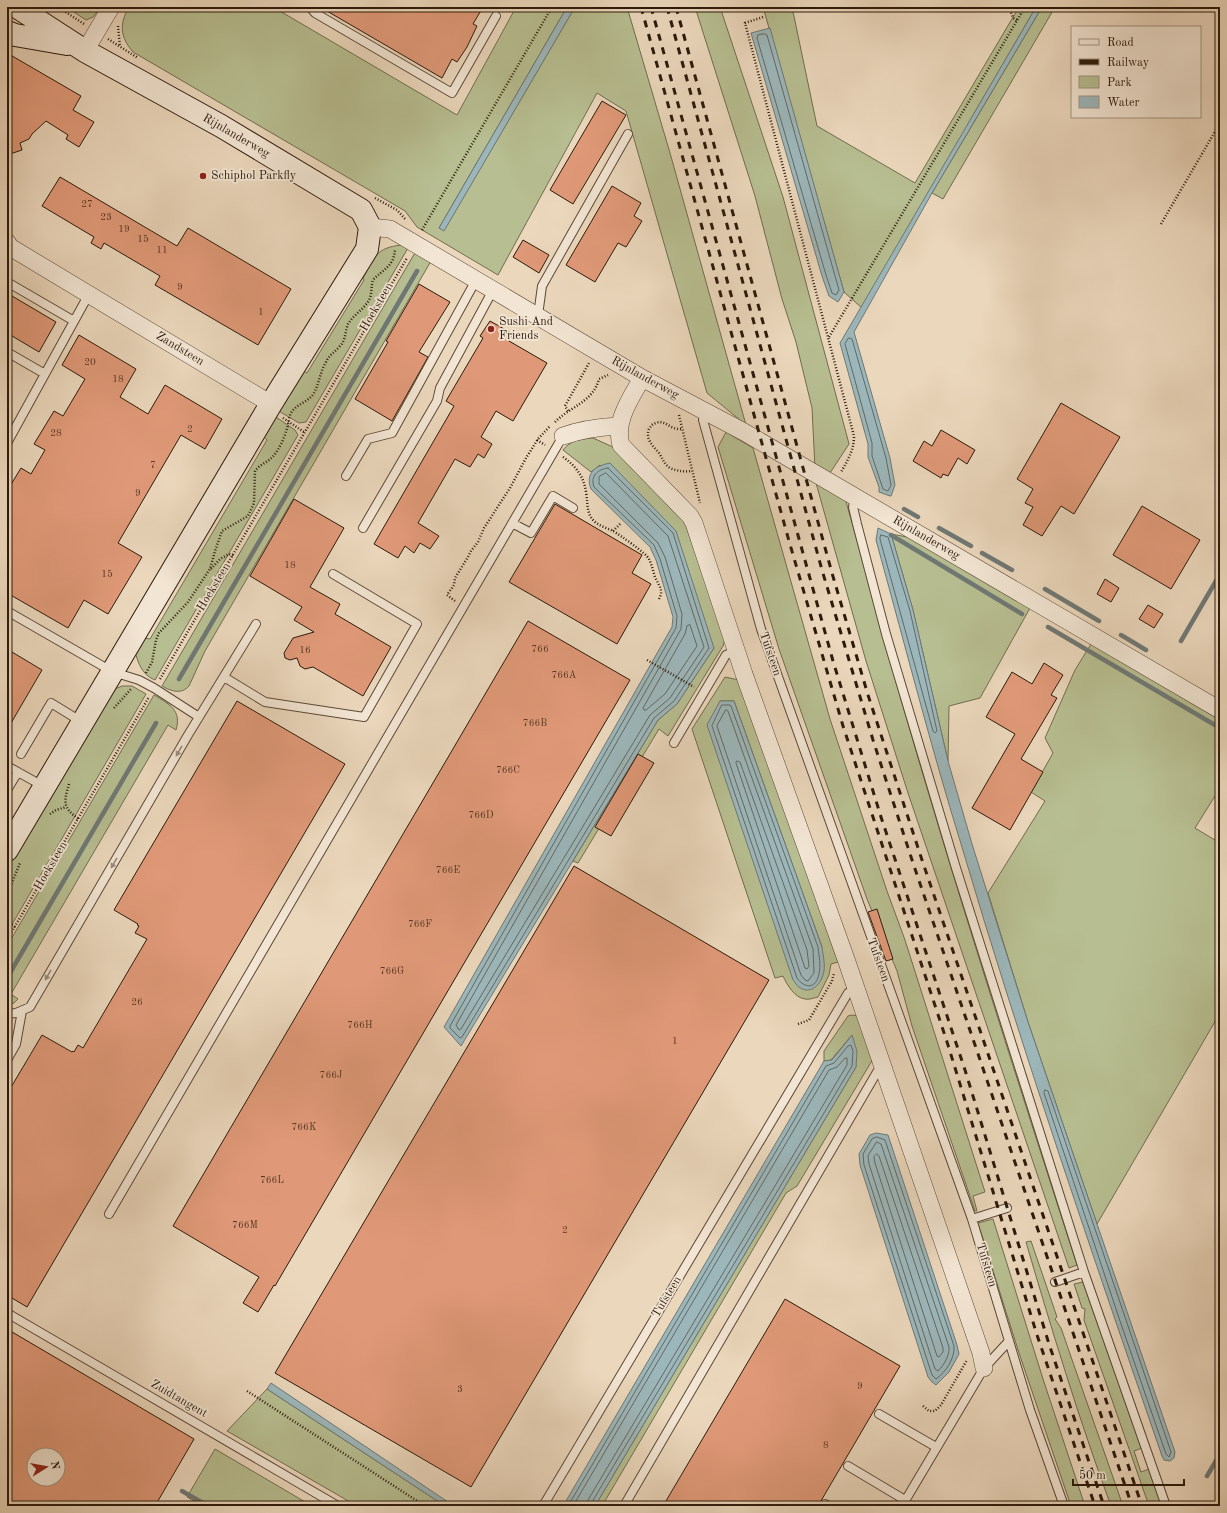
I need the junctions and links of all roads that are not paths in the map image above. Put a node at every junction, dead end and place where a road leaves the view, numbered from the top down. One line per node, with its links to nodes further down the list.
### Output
1 (17, 7): 6 (street, Rijnlanderweg)
2 (111, 7): 6 (street)
3 (310, 7): 4 (lane)
4 (496, 16)
5 (7, 32): 6 (street, Rijnlanderweg)
6 (80, 48): 8 (street, Rijnlanderweg)
7 (628, 134): 14 (lane)
8 (370, 227): 10 (street, Rijnlanderweg); 19 (street)
9 (7, 242): 13 (street, Zandsteen)
10 (476, 280): 12 (street, Rijnlanderweg); 24 (lane)
11 (7, 282): 15 (lane)
12 (493, 290): 14 (street, Rijnlanderweg); 28 (lane)
13 (89, 294): 15 (lane); 19 (street, Zandsteen)
14 (536, 315): 18 (street, Rijnlanderweg)
15 (74, 321): 17 (lane)
16 (7, 352): 17 (lane)
17 (45, 374): 23 (lane)
18 (642, 378): 20 (street, Rijnlanderweg); 21 (street)
19 (271, 404): 33 (street)
20 (710, 414): 25 (street, Rijnlanderweg); 52 (lane, Tufsteen)
21 (620, 426): 22 (street); 32 (street)
22 (563, 436): 27 (lane)
23 (7, 443)
24 (346, 476)
25 (854, 496): 35 (street, Rijnlanderweg); 53 (lane)
26 (573, 508): 27 (lane)
27 (512, 523): 51 (lane)
28 (363, 528)
29 (333, 574): 34 (lane)
30 (7, 611): 33 (lane)
31 (256, 624): 34 (lane)
32 (737, 651): 38 (lane); 45 (street)
33 (113, 672): 36 (lane); 37 (street)
34 (224, 677): 36 (lane)
35 (1220, 710)
36 (199, 717): 46 (lane, one-way to 46)
37 (83, 722): 39 (lane); 42 (street)
38 (674, 743)
39 (21, 754)
40 (7, 766): 41 (lane)
41 (18, 772): 42 (lane); 43 (lane)
42 (44, 787): 44 (street)
43 (7, 790)
44 (7, 850)
45 (856, 990): 49 (street); 63 (lane, Tufsteen)
46 (22, 1011): 47 (lane); 48 (lane)
47 (7, 1014)
48 (7, 1060)
49 (884, 1069): 57 (street); 64 (lane)
50 (1007, 1208): 52 (lane)
51 (109, 1214)
52 (972, 1219): 56 (lane, Tufsteen)
53 (1084, 1272): 54 (lane); 66 (lane)
54 (1055, 1282)
55 (7, 1313): 62 (lane, Zuidtangent)
56 (1009, 1341): 57 (lane); 65 (lane, Tufsteen)
57 (982, 1360): 59 (lane)
58 (879, 1414): 59 (lane)
59 (936, 1447): 61 (lane)
60 (848, 1466): 61 (lane)
61 (904, 1503)
62 (338, 1506)
63 (543, 1506)
64 (624, 1506)
65 (1064, 1506)
66 (1166, 1506)

